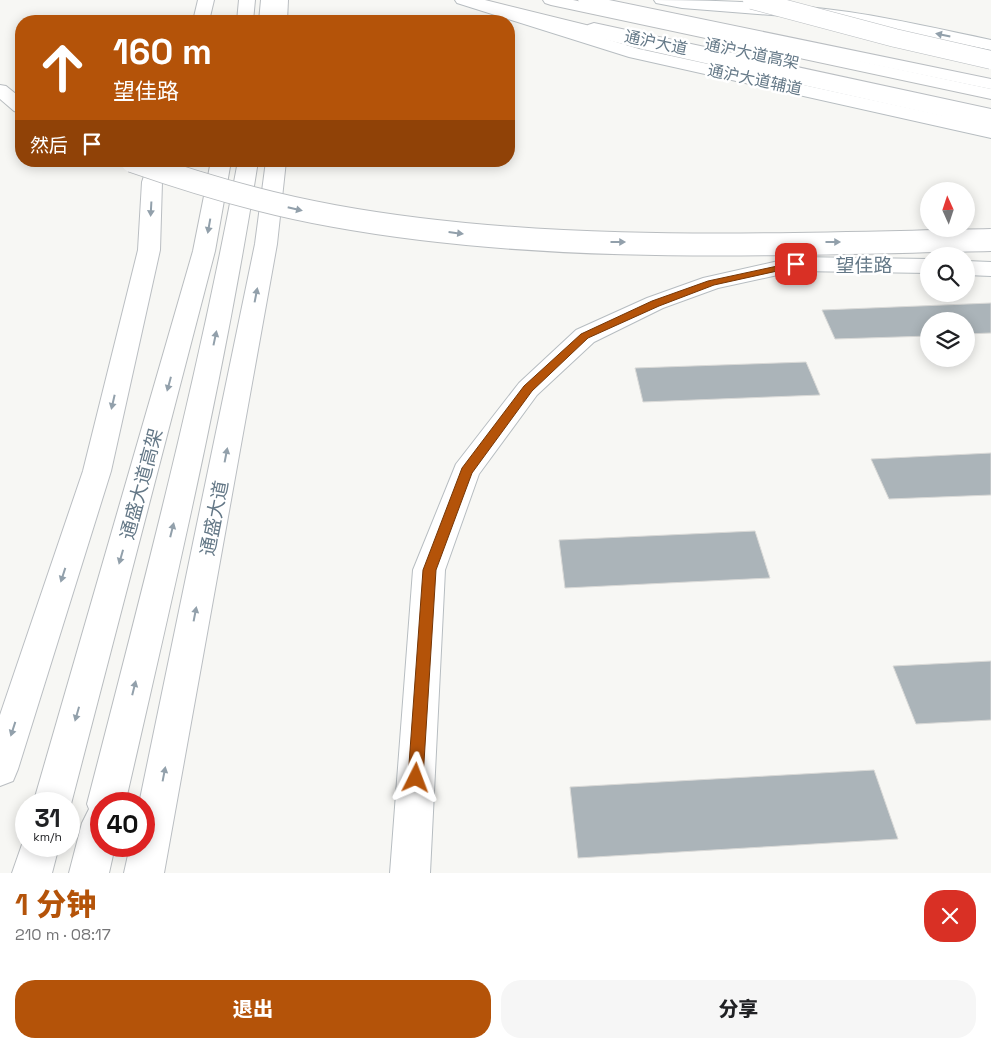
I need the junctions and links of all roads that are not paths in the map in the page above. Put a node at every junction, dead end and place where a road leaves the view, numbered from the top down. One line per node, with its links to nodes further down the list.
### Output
1 (206, 0): 12 (main road)
2 (247, 0): 13 (main road)
3 (269, 0): 14 (main road)
4 (280, 0): 15 (main road)
5 (466, 0): 16 (main road, 通沪大道辅道); 26 (main road, 通沪大道); 27 (main road)
6 (513, 0): 25 (main road, 通沪大道高架)
7 (551, 0): 23 (main road, 通沪大道高架)
8 (586, 0): 21 (main road, 通沪大道)
9 (628, 0): 20 (main road)
10 (662, 0): 18 (main road, one-way to 10)
11 (752, 0): 19 (main road, bridge)
12 (202, 15)
13 (245, 15)
14 (268, 15)
15 (279, 15)
16 (514, 15)
17 (515, 15): 28 (main road, 通沪大道辅道)
18 (991, 45)
19 (991, 60)
20 (991, 76)
21 (991, 84)
22 (0, 90): 24 (main road)
23 (991, 94)
24 (15, 102)
25 (991, 104)
26 (991, 115)
27 (991, 121)
28 (991, 132)
29 (147, 167): 34 (main road, one-way to 34, bridge)
30 (157, 167): 38 (main road, one-way to 38)
31 (220, 167): 39 (main road, 通盛大道高架, one-way to 39)
32 (247, 167): 40 (main road, 通盛大道高架, one-way to 32)
33 (275, 167): 45 (main road, 通盛大道, one-way to 33)
34 (991, 240)
35 (920, 266): 46 (main road, 望佳路)
36 (975, 268): 37 (main road)
37 (991, 269)
38 (0, 769)
39 (55, 792)
40 (109, 792)
41 (37, 857): 43 (main road)
42 (93, 857): 44 (main road)
43 (32, 873)
44 (89, 873)
45 (144, 873)
46 (410, 873)

